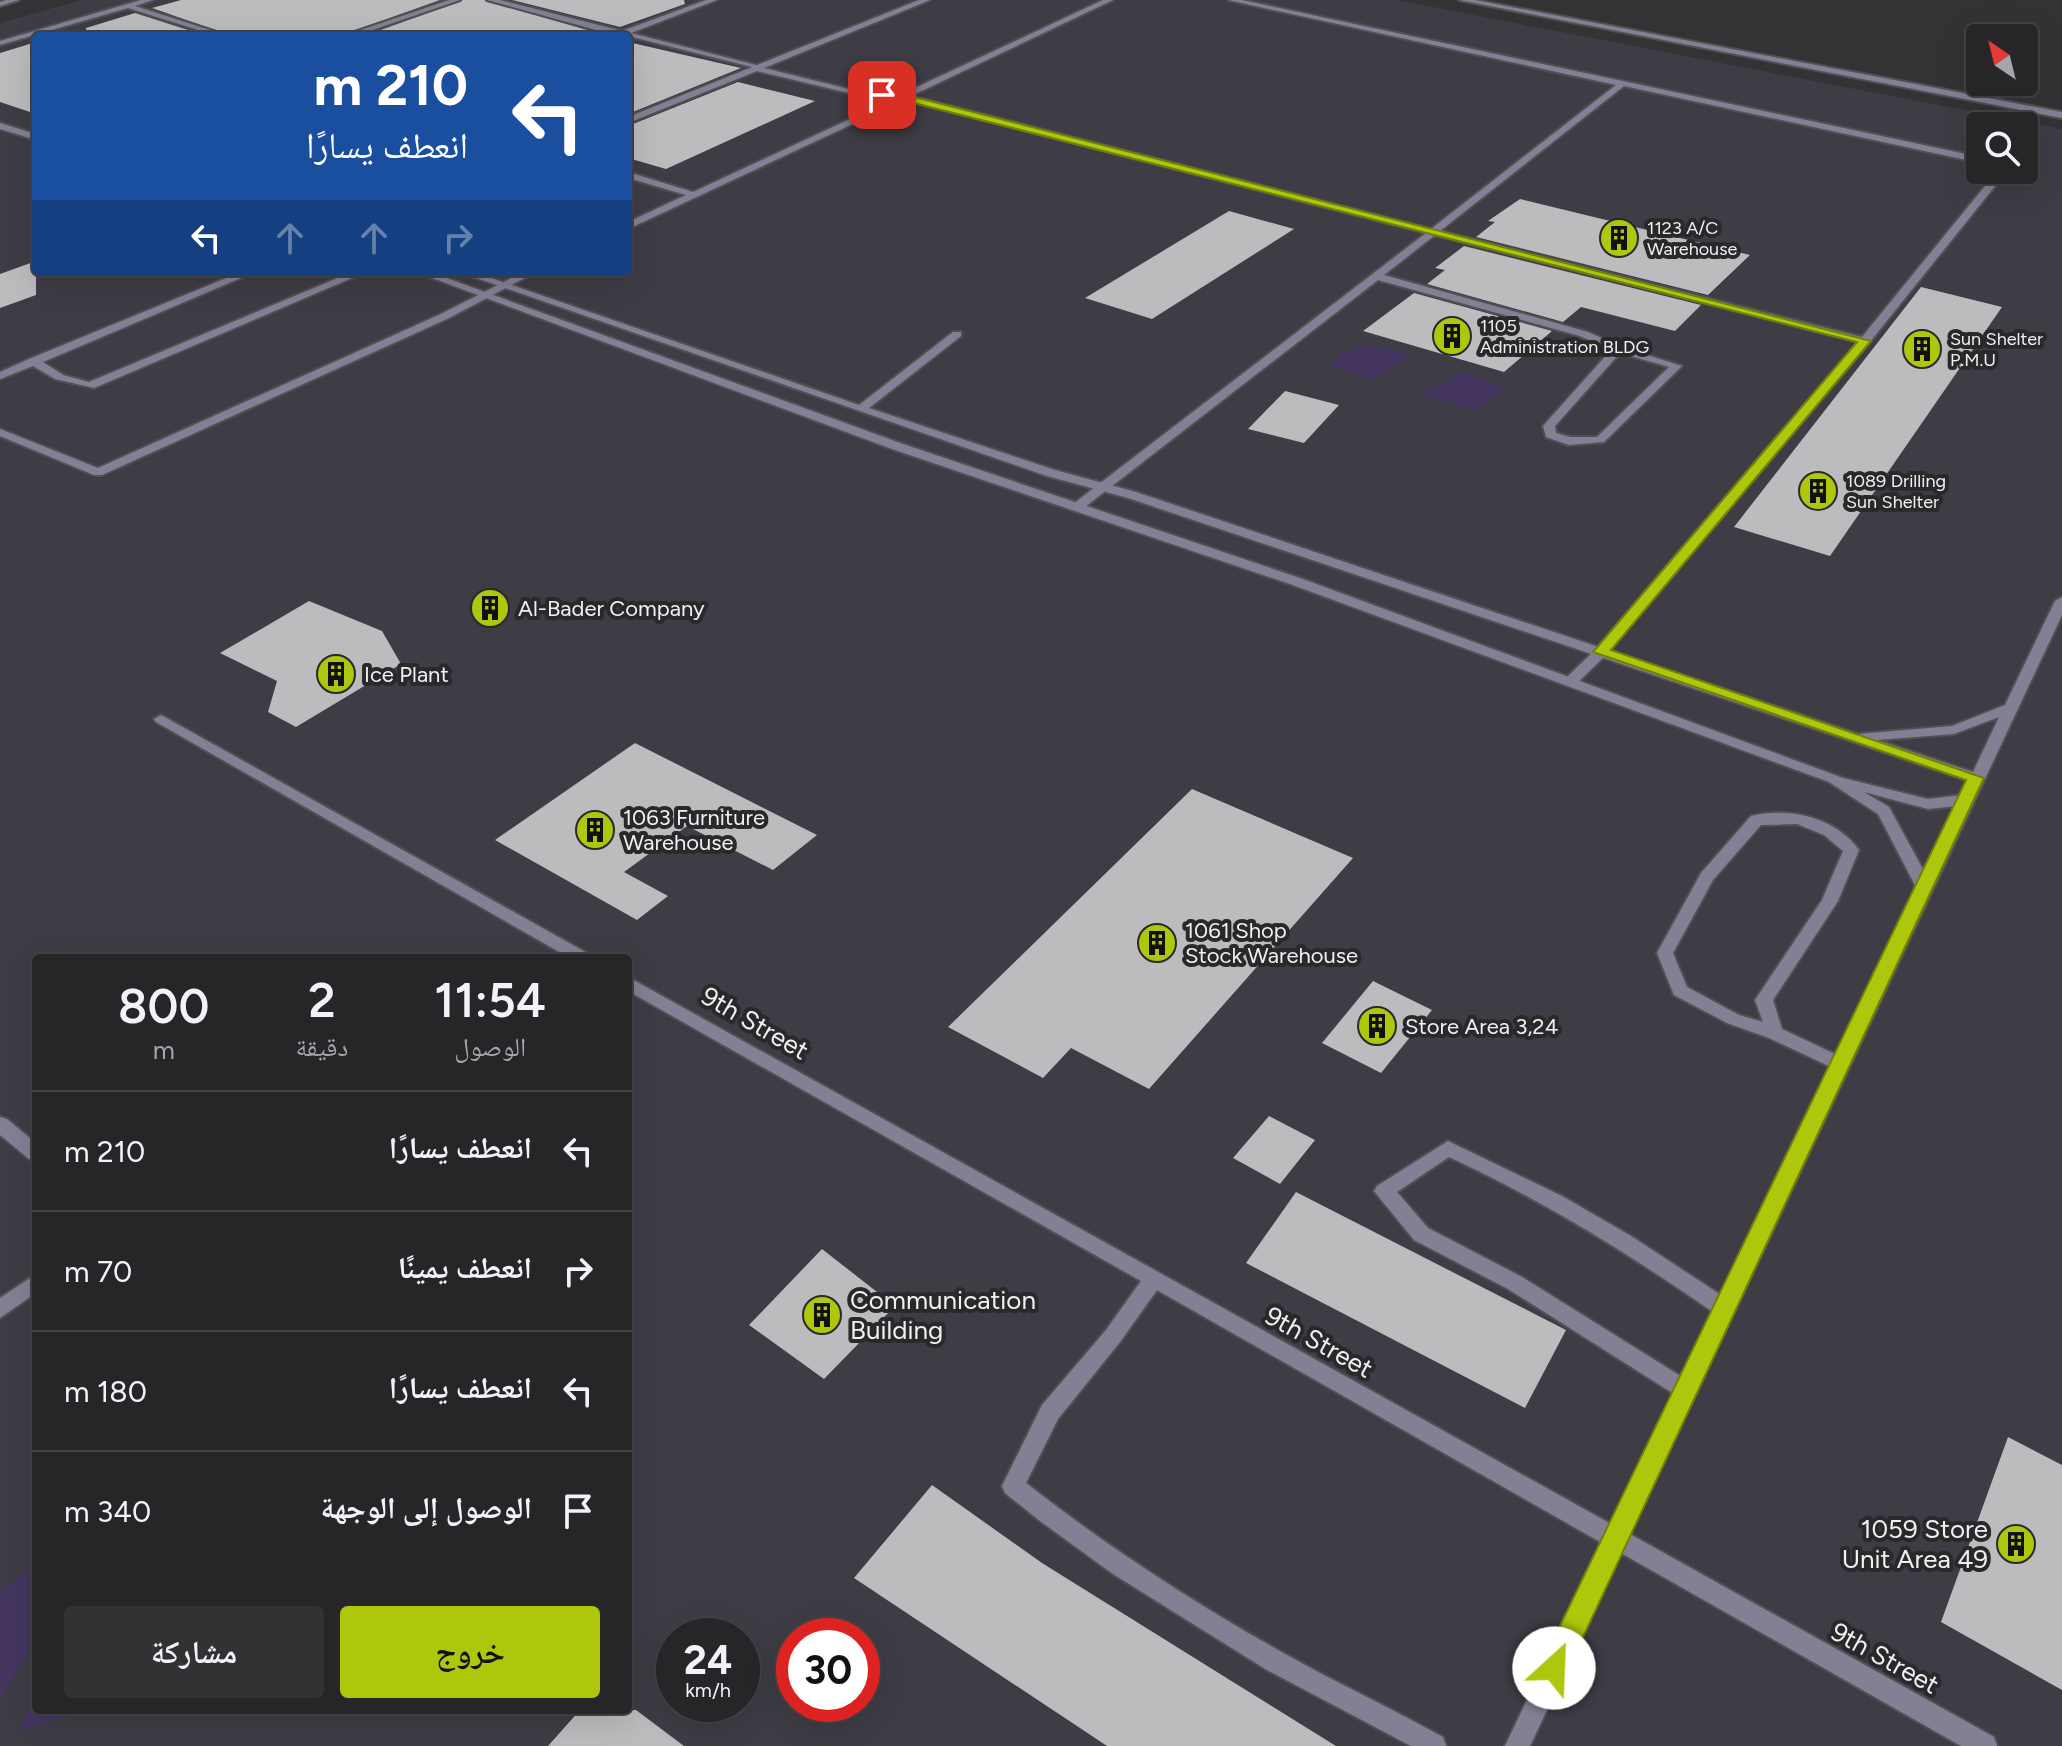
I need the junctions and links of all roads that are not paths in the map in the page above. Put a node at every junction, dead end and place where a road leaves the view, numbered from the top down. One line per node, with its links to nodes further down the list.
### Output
1 (15, 0): 14 (street)
2 (149, 0): 16 (street)
3 (160, 0): 15 (street)
4 (444, 0): 21 (street)
5 (456, 0): 22 (street)
6 (491, 0): 24 (street)
7 (713, 0): 25 (street)
8 (721, 0): 26 (street)
9 (926, 0): 31 (street)
10 (1109, 0): 33 (street)
11 (1232, 0): 32 (street)
12 (1463, 0): 34 (street)
13 (480, 1): 23 (street)
14 (0, 4)
15 (132, 8): 16 (street); 20 (street)
16 (117, 11): 17 (street); 18 (street); 19 (street)
17 (45, 32)
18 (50, 32)
19 (191, 32)
20 (212, 32)
21 (347, 32)
22 (359, 32)
23 (592, 32)
24 (607, 32)
25 (632, 32)
26 (632, 32)
27 (32, 36): 30 (street)
28 (32, 37): 30 (street)
29 (632, 38): 31 (street)
30 (0, 45)
31 (755, 69): 33 (street); 36 (street)
32 (1622, 84): 40 (street); 45 (street)
33 (903, 97): 43 (street); 45 (street)
34 (2062, 115)
35 (0, 118): 38 (street)
36 (632, 118)
37 (0, 126): 39 (street)
38 (32, 133)
39 (32, 133)
40 (1966, 157)
41 (632, 176): 43 (street)
42 (1992, 184): 55 (street)
43 (694, 195): 44 (street)
44 (632, 224)
45 (1433, 232): 51 (street); 55 (street)
46 (240, 276): 57 (street)
47 (351, 276): 57 (street)
48 (432, 276): 53 (street)
49 (475, 276): 52 (street)
50 (522, 276): 52 (street)
51 (1380, 277): 56 (street); 61 (street)
52 (501, 286): 53 (street); 59 (street)
53 (484, 295): 60 (street); 62 (street)
54 (957, 334): 59 (street)
55 (1865, 341): 64 (street)
56 (1618, 349): 56 (street)
57 (33, 361): 58 (street)
58 (0, 376)
59 (861, 409): 61 (street)
60 (0, 432)
61 (1103, 486): 62 (street); 64 (street)
62 (1077, 507): 65 (street)
63 (2062, 601): 66 (street)
64 (1601, 652): 65 (street); 68 (street)
65 (1570, 682): 70 (street)
66 (2010, 708): 68 (street); 69 (street)
67 (161, 719): 73 (street)
68 (1845, 736): 69 (street)
69 (1976, 778): 71 (street)
70 (1834, 779): 71 (street); 72 (street)
71 (1965, 800): 72 (street)
72 (1924, 887): 76 (street)
73 (576, 954)
74 (632, 985): 79 (street, 9th Street)
75 (1775, 1033): 75 (street); 76 (street)
76 (1840, 1064): 81 (street)
77 (0, 1124): 78 (street)
78 (32, 1151)
79 (1152, 1281): 84 (street, 9th Street); 85 (street)
80 (32, 1285): 82 (street)
81 (1724, 1308): 83 (street); 83 (street)
82 (0, 1309)
83 (1685, 1390): 84 (street)
84 (1615, 1539): 86 (street); 87 (street, 9th Street)
85 (1434, 1746)
86 (1517, 1746)
87 (1985, 1746)

